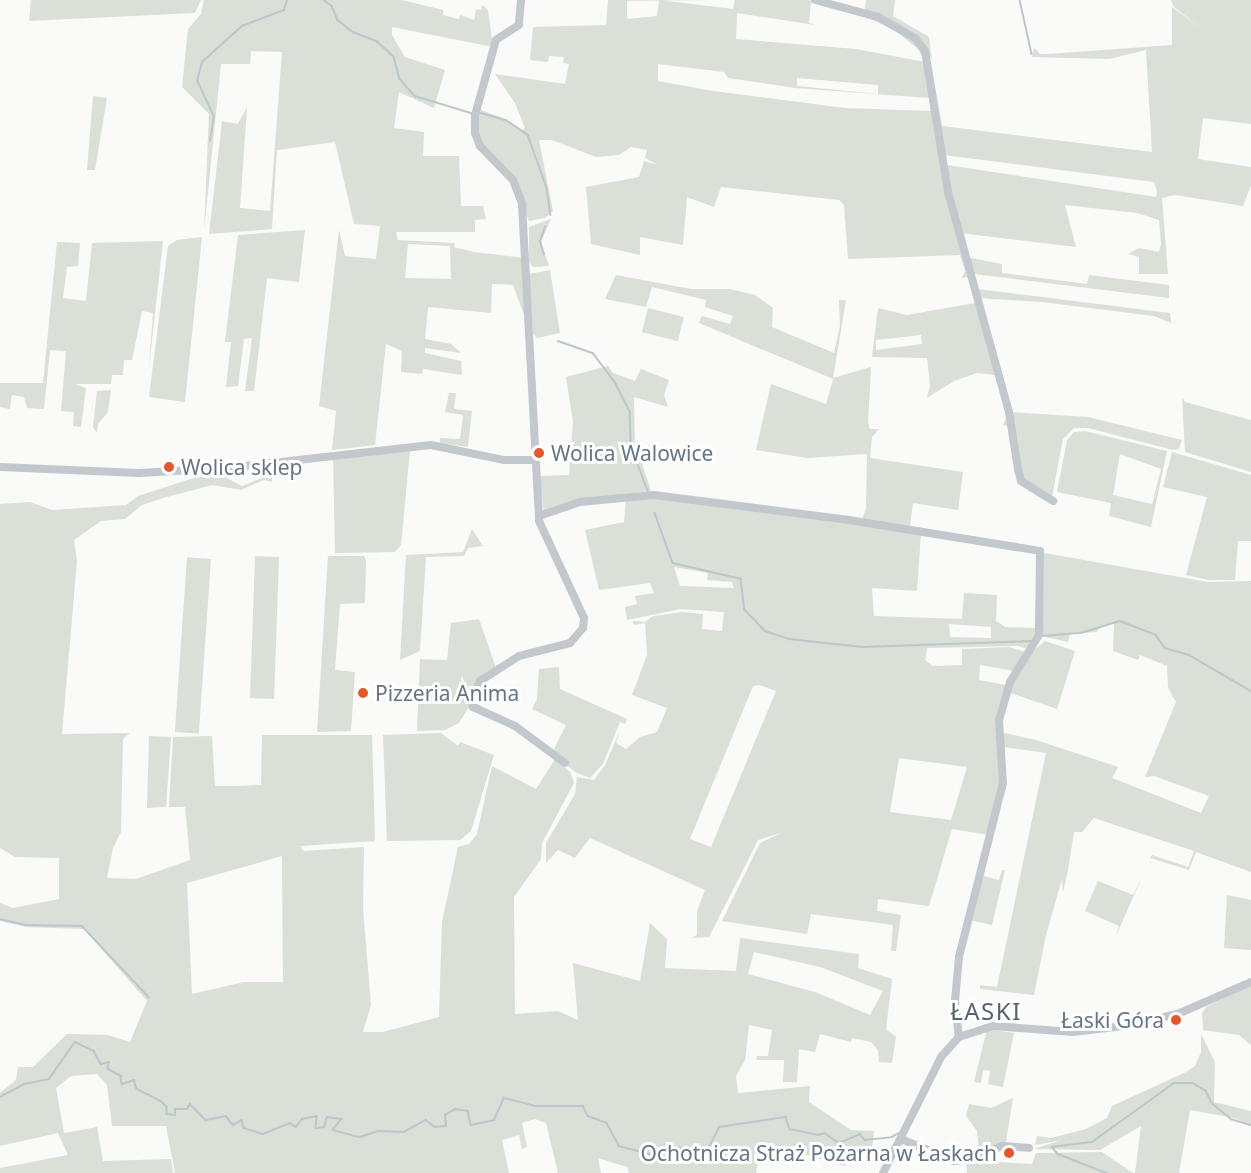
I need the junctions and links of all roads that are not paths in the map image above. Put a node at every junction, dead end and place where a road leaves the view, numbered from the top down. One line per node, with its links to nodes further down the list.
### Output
1 (521, 0): 3 (street)
2 (815, 0): 5 (street)
3 (535, 460): 4 (street); 6 (street)
4 (0, 467)
5 (1053, 501)
6 (542, 515): 7 (street); 9 (street)
7 (565, 763)
8 (1251, 981): 9 (street)
9 (959, 1037): 10 (street)
10 (900, 1139): 11 (street); 12 (street)
11 (1029, 1148)
12 (882, 1173)

